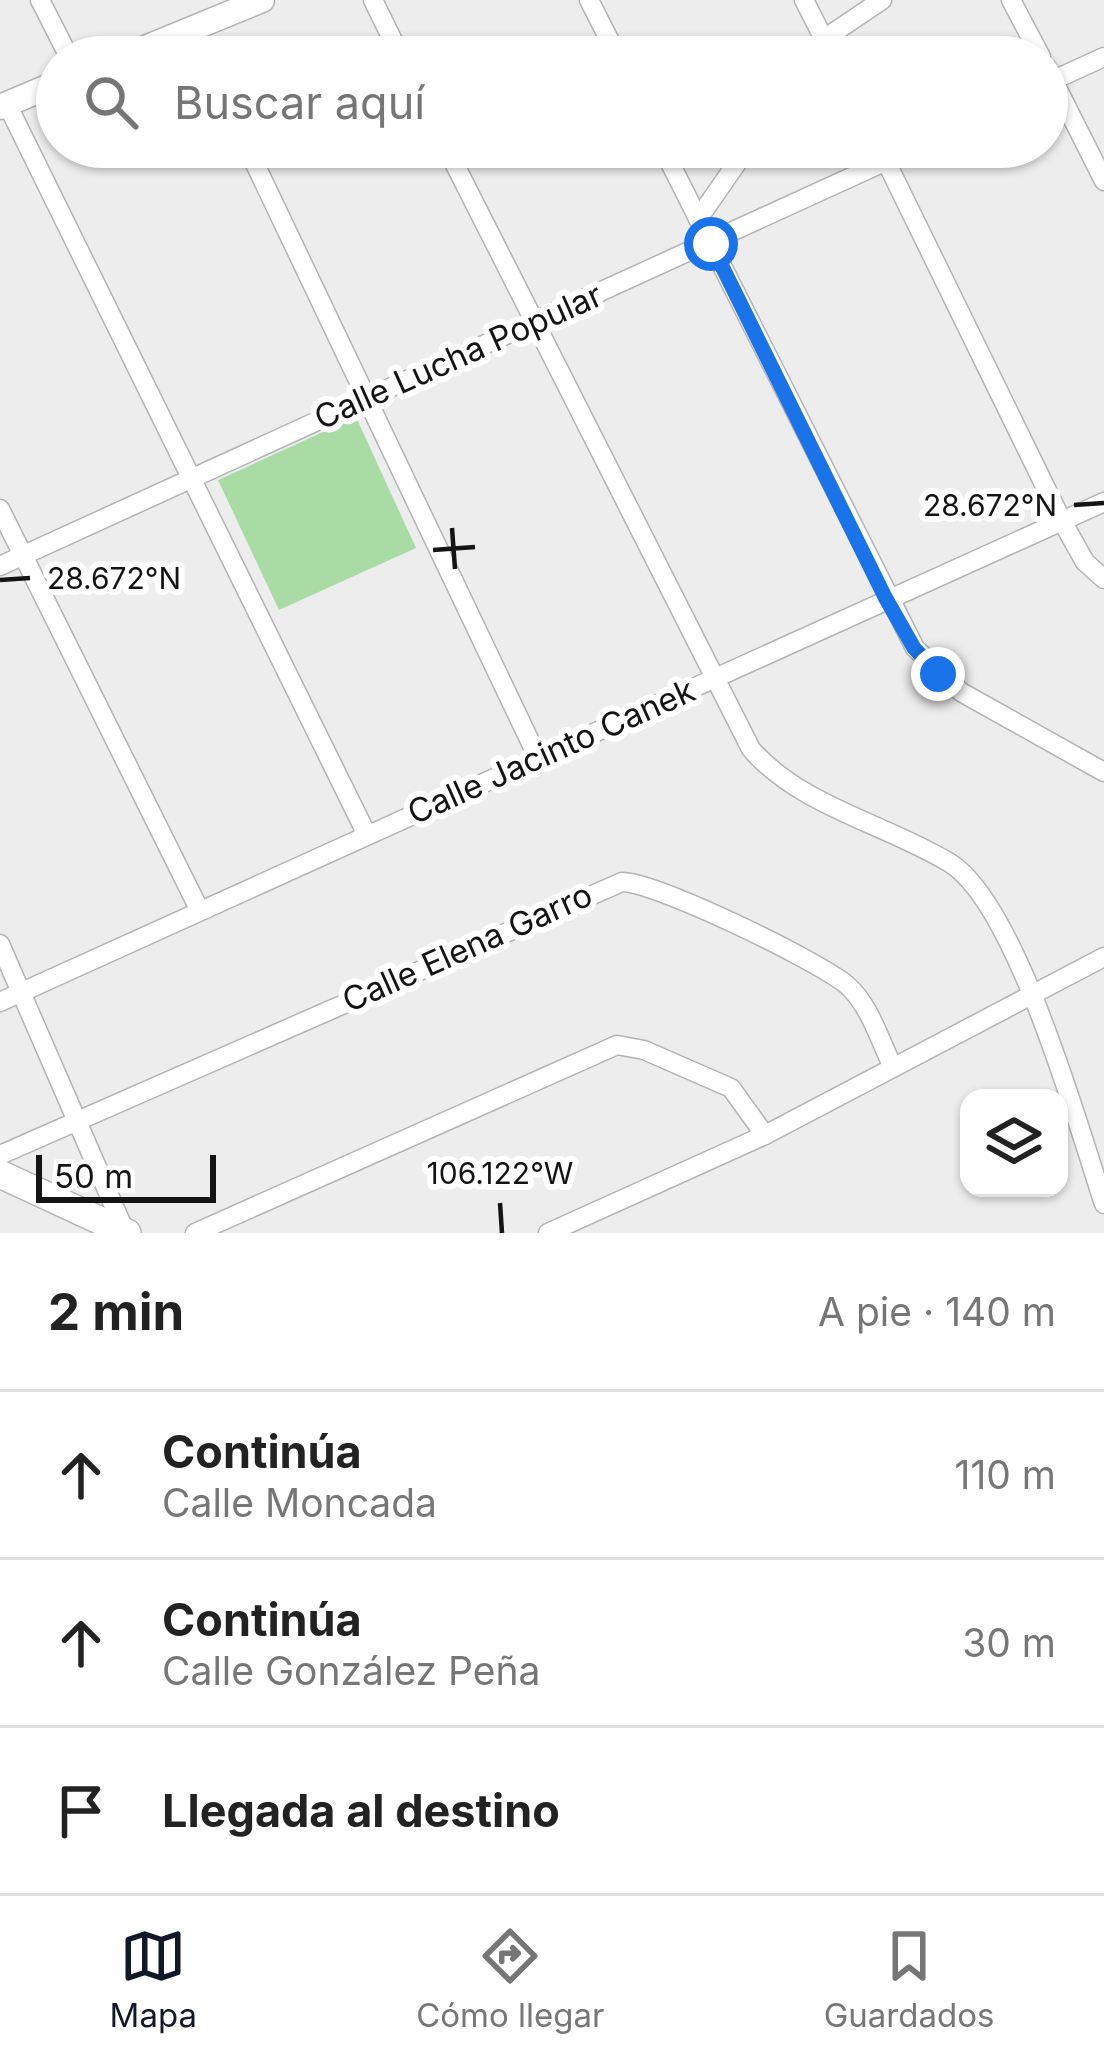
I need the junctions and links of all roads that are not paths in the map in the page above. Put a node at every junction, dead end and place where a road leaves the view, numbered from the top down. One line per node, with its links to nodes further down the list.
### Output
1 (40, 0): 9 (street)
2 (373, 0): 12 (street)
3 (590, 0): 13 (street)
4 (804, 0): 14 (street)
5 (882, 0): 15 (street)
6 (1012, 0): 16 (street)
7 (255, 1): 8 (street)
8 (193, 30): 10 (street); 11 (street)
9 (58, 36)
10 (177, 36)
11 (196, 36)
12 (391, 36)
13 (608, 36)
14 (822, 36)
15 (842, 36)
16 (1030, 36)
17 (1104, 57): 18 (street)
18 (1068, 70)
19 (36, 92): 20 (street)
20 (4, 105): 22 (street)
21 (1068, 113): 30 (street)
22 (36, 168)
23 (36, 168): 35 (street)
24 (257, 168): 34 (street)
25 (456, 168): 33 (street)
26 (672, 168): 31 (street)
27 (733, 168): 31 (street)
28 (856, 168): 32 (street, Calle Lucha Popular)
29 (890, 168): 38 (street)
30 (1104, 181)
31 (698, 219): 32 (street)
32 (711, 244): 33 (street, Calle Lucha Popular); 42 (street)
33 (532, 323): 34 (street, Calle Lucha Popular); 43 (street)
34 (363, 399): 35 (street, Calle Lucha Popular); 44 (street)
35 (193, 475): 39 (street, Calle Lucha Popular); 46 (street)
36 (1104, 502): 38 (street, Calle Jacinto Canek)
37 (0, 509): 39 (street)
38 (1062, 521): 41 (street); 42 (street, Calle Jacinto Canek)
39 (23, 556): 40 (street, Calle Lucha Popular); 47 (street)
40 (0, 566)
41 (1104, 579)
42 (885, 597): 43 (street, Calle Jacinto Canek); 45 (street)
43 (718, 676): 44 (street, Calle Jacinto Canek); 51 (street)
44 (537, 756): 46 (street, Calle Jacinto Canek)
45 (1104, 772)
46 (366, 833): 47 (street, Calle Jacinto Canek)
47 (199, 909): 50 (street, Calle Jacinto Canek)
48 (0, 944): 50 (street)
49 (1104, 957): 51 (street)
50 (23, 992): 52 (street, Calle Jacinto Canek); 54 (street)
51 (1029, 995): 53 (street); 58 (street)
52 (0, 1002)
53 (893, 1067): 54 (street, Calle Elena Garro); 55 (street)
54 (80, 1119): 56 (street, Calle Elena Garro); 59 (street)
55 (765, 1135): 60 (street); 61 (street)
56 (0, 1155)
57 (0, 1174): 59 (main road)
58 (1104, 1204)
59 (125, 1230)
60 (195, 1233)
61 (548, 1233)

